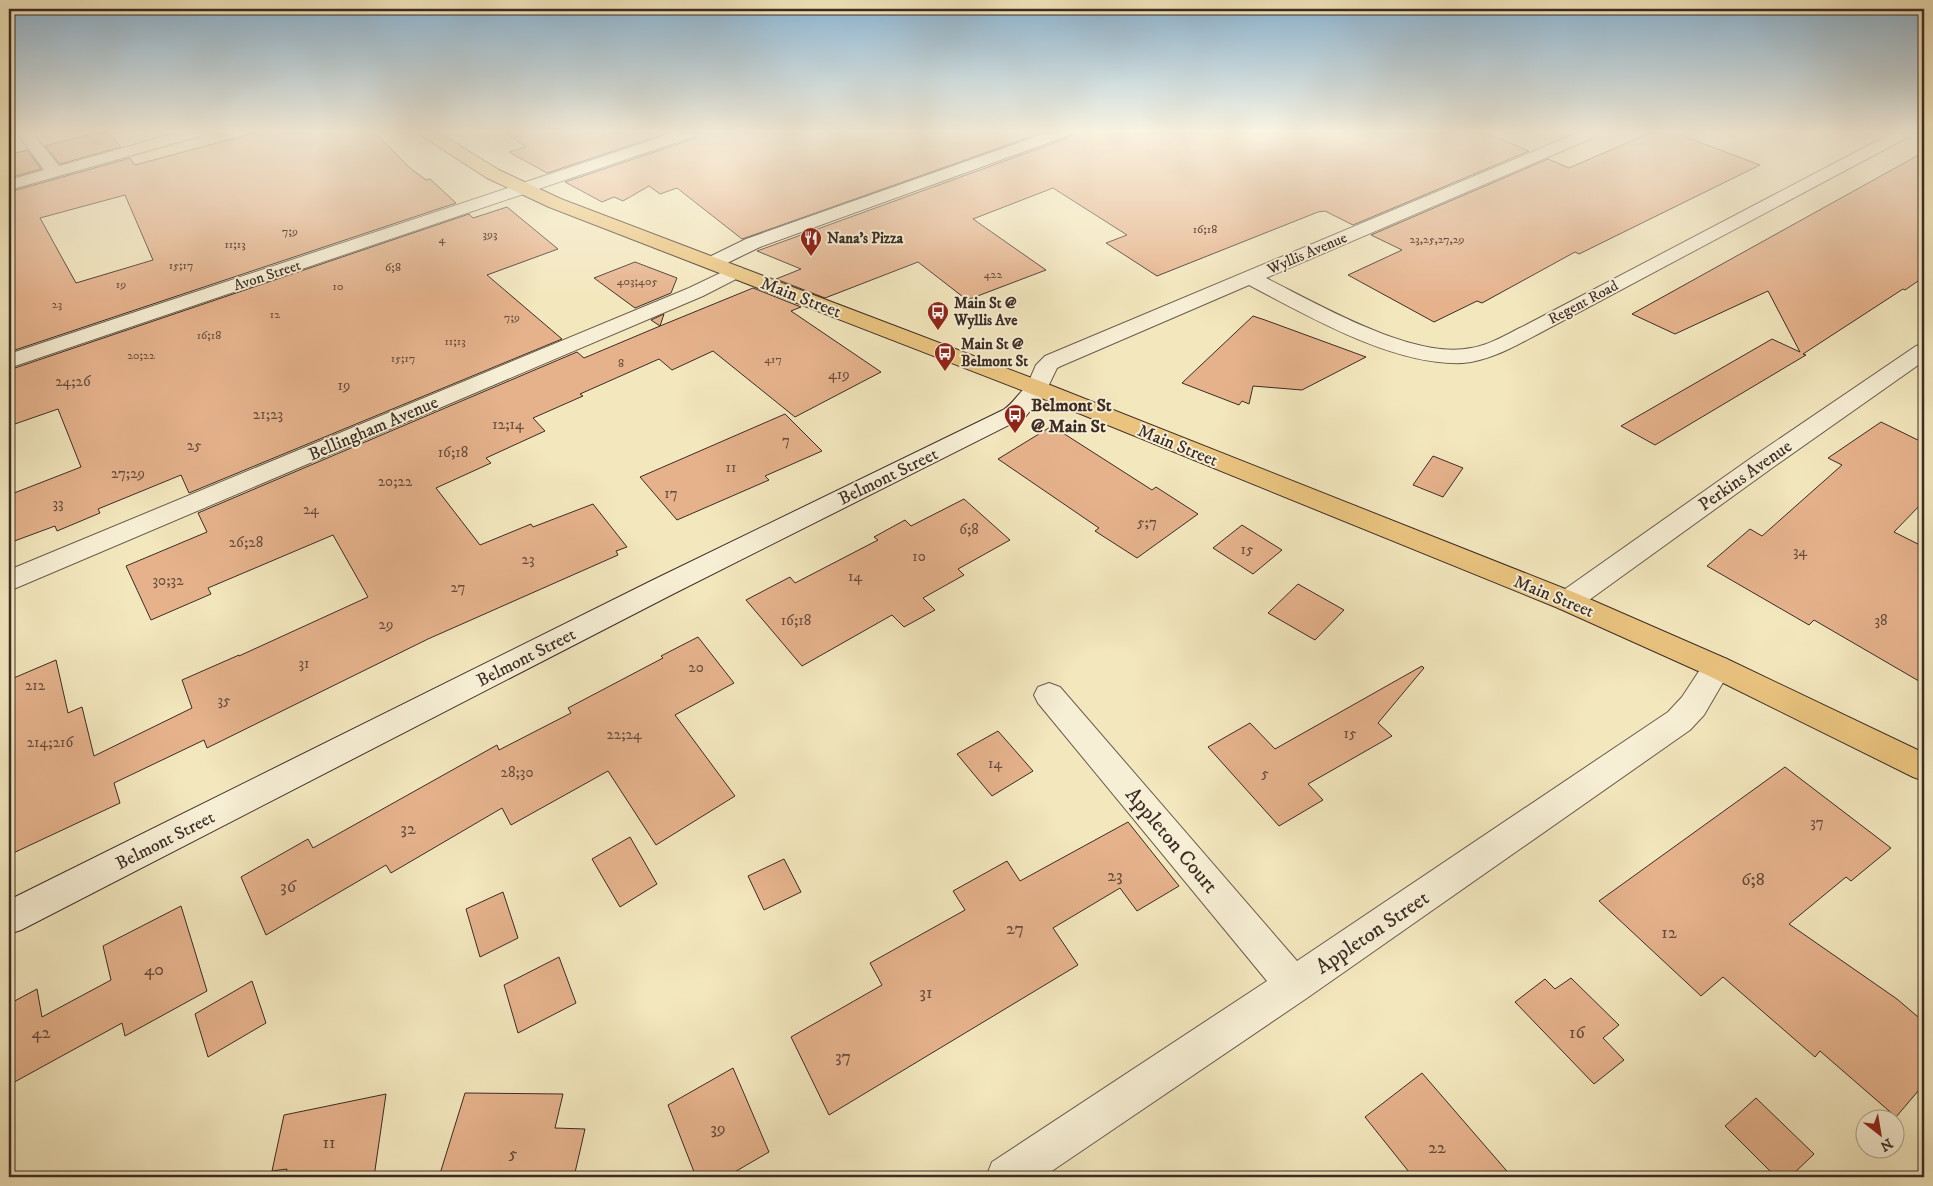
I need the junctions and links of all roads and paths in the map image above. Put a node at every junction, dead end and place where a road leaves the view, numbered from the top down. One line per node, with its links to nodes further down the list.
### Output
1 (906, 188): 5 (street)
2 (1459, 188): 7 (street, Wyllis Avenue)
3 (1799, 188): 7 (street, Regent Road)
4 (524, 189): 5 (main road, Main Street); 9 (street, Avon Street)
5 (712, 263): 6 (main road, Main Street)
6 (735, 272): 10 (main road, Main Street); 11 (street, Bellingham Avenue)
7 (1248, 277): 10 (street, Wyllis Avenue)
8 (1924, 351): 12 (street, Perkins Avenue)
9 (9, 361)
10 (1037, 388): 12 (main road, Main Street); 16 (street, Belmont Street)
11 (9, 581)
12 (1568, 601): 13 (main road, Main Street)
13 (1716, 667): 15 (main road, Main Street); 17 (street, Appleton Street)
14 (1050, 695): 17 (street, Appleton Court)
15 (1924, 768)
16 (9, 918)
17 (1294, 985): 18 (street, Appleton Street)
18 (1007, 1177)

